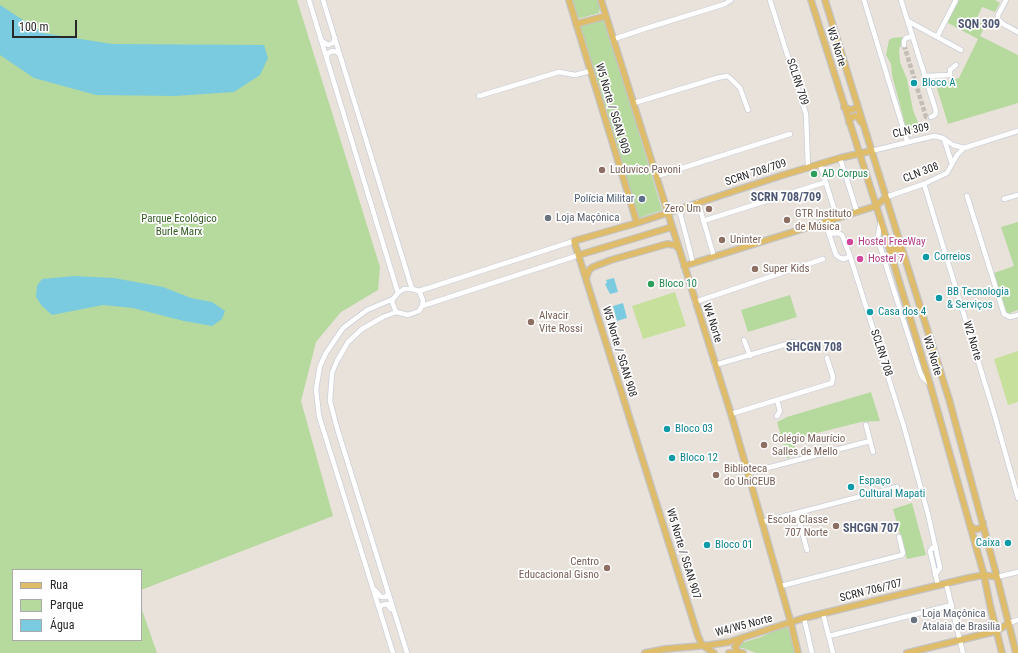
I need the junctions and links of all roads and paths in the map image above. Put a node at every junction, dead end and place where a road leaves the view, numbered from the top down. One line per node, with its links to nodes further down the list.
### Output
1 (309, 0): 21 (street)
2 (323, 0): 19 (street)
3 (568, 0): 15 (main road, W5 Norte / SGAN 909)
4 (601, 0): 13 (main road, W4 Norte)
5 (731, 0): 20 (street)
6 (770, 0): 47 (street, SCLRN 709)
7 (811, 0): 32 (main road, W3 Norte)
8 (825, 0): 31 (main road, W3 Norte)
9 (864, 0): 40 (street)
10 (901, 0): 14 (street)
11 (956, 0): 18 (street)
12 (1006, 0): 16 (street)
13 (606, 16): 15 (main road); 20 (main road, W4 Norte)
14 (908, 21): 17 (street); 18 (street)
15 (576, 24): 27 (main road, W5 Norte / SGAN 909)
16 (1018, 32)
17 (913, 36): 22 (street); 28 (street)
18 (937, 37): 23 (street)
19 (335, 38): 21 (street); 24 (street)
20 (614, 39): 30 (main road, W4 Norte)
21 (321, 40): 25 (street)
22 (904, 45)
23 (961, 50)
24 (340, 55): 25 (street); 80 (street)
25 (327, 60): 82 (street)
26 (956, 65): 28 (street)
27 (590, 71): 29 (street); 64 (main road, W5 Norte / SGAN 909)
28 (926, 76): 34 (street)
29 (479, 96)
30 (634, 103): 33 (street); 48 (main road, W4 Norte)
31 (858, 107): 32 (main road); 36 (main road, W3 Norte)
32 (844, 108): 35 (main road, W3 Norte)
33 (748, 110)
34 (931, 117)
35 (849, 122): 36 (main road); 43 (main road, W3 Norte)
36 (865, 131): 42 (main road, W3 Norte)
37 (1018, 131): 41 (street)
38 (790, 134): 48 (street)
39 (943, 138): 40 (street, CLN 309); 41 (street, CLN 309); 46 (street)
40 (907, 142): 42 (street, CLN 309)
41 (964, 148): 46 (street, CLN 308)
42 (871, 150): 43 (main road, CLN 309); 53 (main road, W3 Norte)
43 (859, 153): 44 (main road, SCRN 708/709); 56 (main road, W3 Norte)
44 (840, 158): 45 (main road, SCRN 708/709); 59 (street)
45 (820, 164): 47 (main road, SCRN 708/709); 49 (street)
46 (952, 164): 50 (street, CLN 308)
47 (808, 167): 55 (main road, SCRN 708/709)
48 (657, 176): 58 (main road, W4 Norte)
49 (826, 182): 60 (street); 61 (street)
50 (924, 184): 53 (street, CLN 308); 103 (street, W2 Norte)
51 (1018, 195): 54 (street)
52 (967, 196): 87 (street)
53 (886, 197): 56 (main road, CLN 308); 68 (main road, W3 Norte)
54 (1004, 199)
55 (698, 202): 57 (main road, SCRN 708/709); 61 (street)
56 (876, 206): 59 (main road); 62 (main road, W3 Norte)
57 (679, 209): 58 (main road, SCRN 708/709); 76 (street)
58 (668, 212): 64 (main road, SCRN 708/709); 65 (main road, W4 Norte)
59 (857, 212): 60 (main road)
60 (837, 218): 63 (main road)
61 (703, 221): 74 (street)
62 (881, 221): 67 (main road, W3 Norte); 93 (street)
63 (825, 222): 66 (street); 74 (main road)
64 (637, 223): 69 (main road, SCRN 708/709)
65 (672, 227): 70 (main road, W4 Norte); 72 (main road)
66 (829, 234): 73 (street, SCLRN 708); 73 (street)
67 (885, 236): 68 (main road); 71 (main road, W3 Norte)
68 (898, 236): 77 (main road, W3 Norte)
69 (574, 241): 72 (main road, W5 Norte / SGAN 908); 81 (street)
70 (679, 249): 78 (main road, W4 Norte); 79 (main road)
71 (890, 254): 77 (main road); 93 (main road, W3 Norte)
72 (579, 255): 79 (main road, W5 Norte / SGAN 908); 85 (street)
73 (850, 256): 115 (street, SCLRN 708)
74 (714, 257): 76 (main road)
75 (823, 259): 84 (street)
76 (693, 263): 78 (main road)
77 (907, 264): 107 (main road, W3 Norte)
78 (684, 266): 84 (main road, W4 Norte)
79 (586, 279): 100 (main road, W5 Norte / SGAN 908)
80 (412, 289): 81 (street); 82 (street)
81 (419, 291): 85 (street)
82 (398, 293): 83 (street)
83 (393, 299): 86 (street); 110 (street)
84 (695, 302): 92 (main road, W4 Norte)
85 (422, 306): 86 (street)
86 (396, 312): 117 (street)
87 (1018, 315)
88 (744, 340): 90 (street)
89 (794, 342): 90 (street)
90 (750, 356): 92 (street)
91 (827, 358): 94 (street)
92 (715, 365): 95 (main road, W4 Norte)
93 (930, 384): 105 (main road, W3 Norte)
94 (777, 400): 95 (street); 96 (street)
95 (731, 414): 101 (main road, W4 Norte)
96 (777, 416)
97 (866, 425): 98 (street)
98 (870, 441): 99 (street); 101 (street)
99 (873, 452)
100 (645, 468): 130 (main road, W5 Norte / SGAN 907)
101 (748, 473): 106 (main road, W4 Norte)
102 (897, 487): 104 (street)
103 (1018, 498)
104 (797, 513): 106 (street); 109 (street)
105 (967, 516): 107 (main road); 112 (main road, W3 Norte)
106 (762, 522): 116 (main road, W4 Norte)
107 (983, 523): 113 (main road, W3 Norte)
108 (899, 537): 116 (street)
109 (807, 550)
110 (368, 572): 117 (street); 119 (street)
111 (1018, 572): 113 (street)
112 (984, 575): 113 (main road, SCRN 706/707); 114 (main road, SCRN 706/707); 125 (main road, W3 Norte)
113 (998, 576): 124 (main road, W3 Norte)
114 (946, 583): 115 (main road, SCRN 706/707); 118 (street)
115 (938, 585): 120 (main road, SCRN 706/707)
116 (781, 586): 123 (main road, W4 Norte)
117 (388, 593): 126 (street)
118 (952, 605): 127 (street); 129 (street)
119 (379, 609): 126 (street); 131 (street)
120 (823, 614): 121 (main road, W4/W5 Norte); 127 (street)
121 (804, 618): 123 (main road, W4/W5 Norte); 138 (street)
122 (1018, 620): 124 (street)
123 (791, 623): 128 (main road, W4/W5 Norte); 137 (main road, W4 Norte)
124 (1009, 623): 125 (main road); 143 (main road, W3 Norte)
125 (997, 631): 129 (main road); 142 (main road, W3 Norte)
126 (402, 636): 132 (street)
127 (829, 636): 139 (street)
128 (742, 638): 130 (main road, W4/W5 Norte); 136 (main road)
129 (960, 640): 140 (main road); 141 (street)
130 (702, 645): 133 (main road, W4/W5 Norte); 134 (main road)
131 (392, 653)
132 (407, 653)
133 (645, 653)
134 (714, 653)
135 (729, 653): 136 (main road)
136 (741, 653)
137 (798, 653)
138 (812, 653)
139 (833, 653)
140 (907, 653)
141 (963, 653)
142 (1002, 653)
143 (1016, 653)

